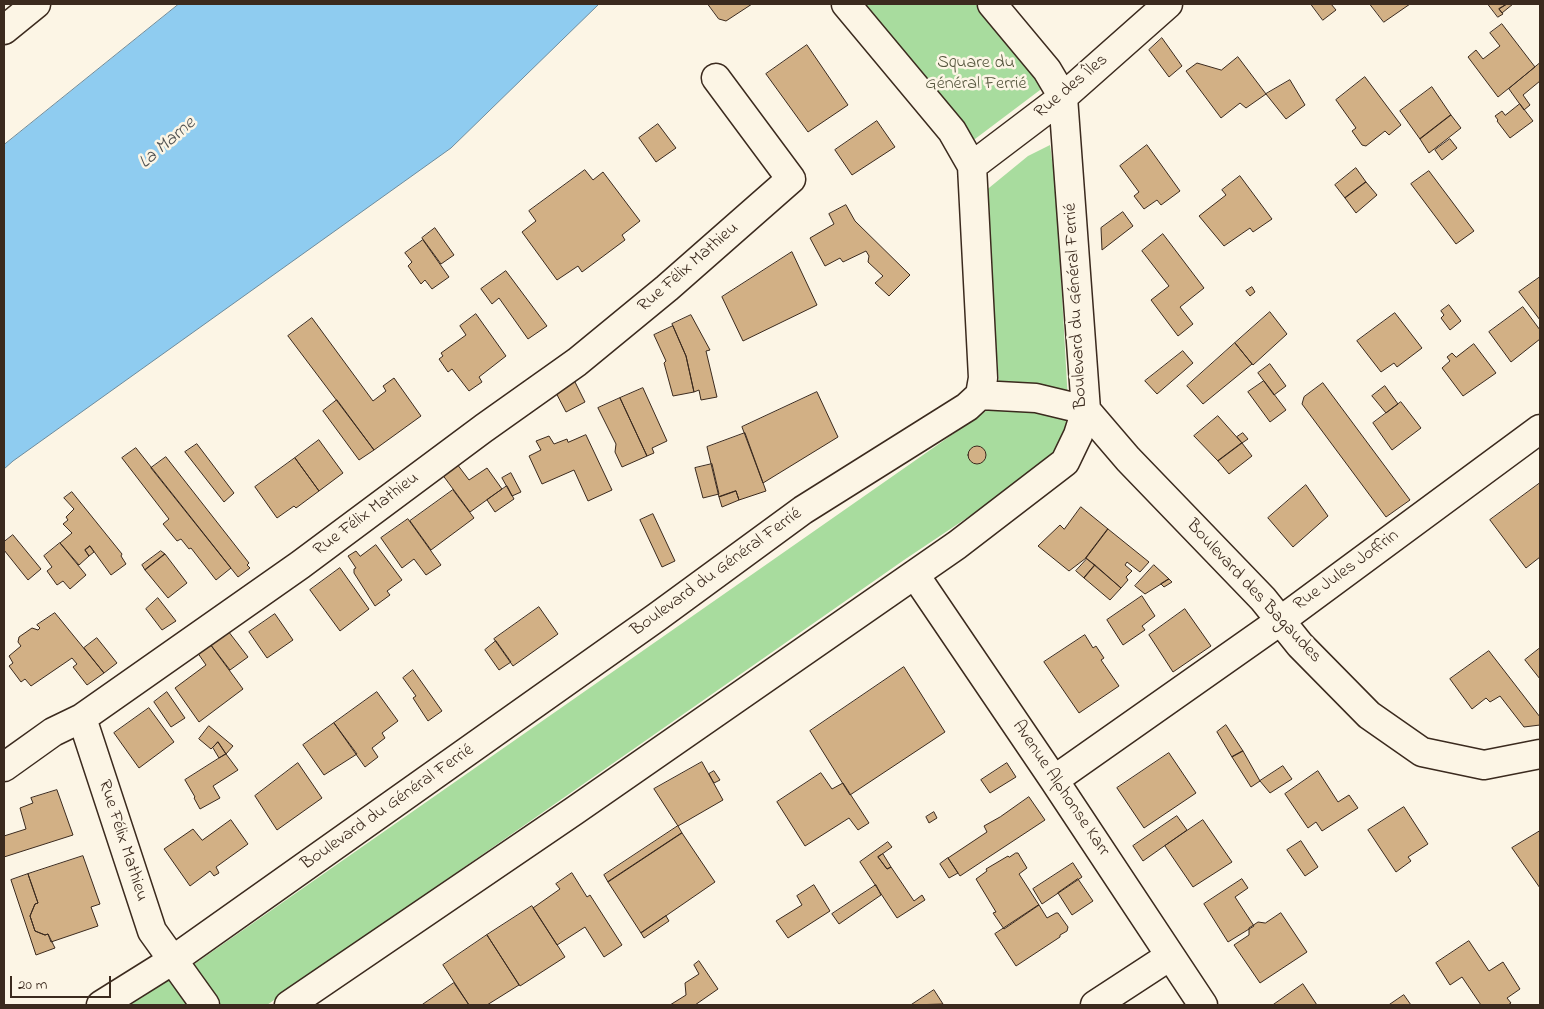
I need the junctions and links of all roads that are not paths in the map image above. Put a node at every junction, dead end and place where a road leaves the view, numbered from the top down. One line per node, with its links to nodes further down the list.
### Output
1 (36, 4): 5 (street)
2 (846, 4): 8 (street)
3 (992, 4): 7 (street, Boulevard du Général Ferrié)
4 (1168, 4): 7 (street, Rue des Îles)
5 (4, 30)
6 (716, 78): 14 (street, Rue Félix Mathieu)
7 (1064, 97): 8 (street, Rue des Îles); 10 (street, Boulevard du Général Ferrié)
8 (972, 166): 9 (street)
9 (980, 395): 10 (street); 19 (street, Boulevard du Général Ferrié)
10 (1086, 410): 12 (street, Boulevard du Général Ferrié); 13 (street, Boulevard des Bagaudes)
11 (1540, 429): 13 (street, Rue Jules Joffrin)
12 (915, 575): 17 (street, Avenue Alphonse Karr); 22 (street, Boulevard du Général Ferrié)
13 (1280, 621): 15 (street, Boulevard des Bagaudes); 17 (street, Rue Jules Joffrin)
14 (82, 718): 16 (street); 19 (street, Rue Félix Mathieu)
15 (1540, 754)
16 (4, 767)
17 (1054, 780): 18 (street, Avenue Alphonse Karr)
18 (1170, 956): 23 (street); 24 (street, Avenue Alphonse Karr)
19 (173, 960): 20 (street, Boulevard du Général Ferrié); 21 (street, Rue Félix Mathieu)
20 (100, 1005)
21 (205, 1005)
22 (289, 1005)
23 (1095, 1005)
24 (1203, 1005)

